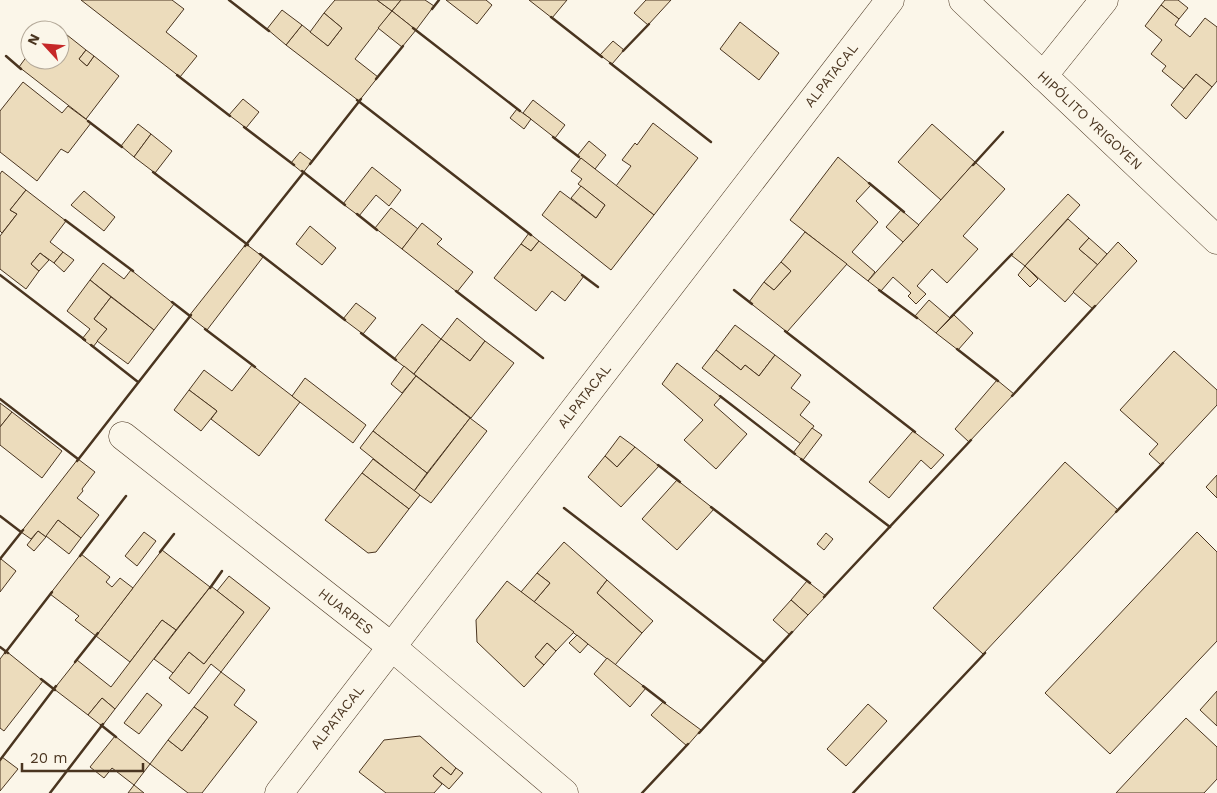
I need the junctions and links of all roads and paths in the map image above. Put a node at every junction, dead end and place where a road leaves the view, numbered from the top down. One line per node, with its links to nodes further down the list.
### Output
1 (890, 0): 7 (street, ALPATACAL)
2 (963, 0): 4 (street, HIPÓLITO YRIGOYEN)
3 (1104, 0): 4 (street)
4 (1043, 76): 5 (street, HIPÓLITO YRIGOYEN)
5 (1217, 240)
6 (123, 436): 7 (street, HUARPES)
7 (392, 647): 8 (street, ALPATACAL); 9 (street, HUARPES)
8 (279, 793)
9 (564, 793)

